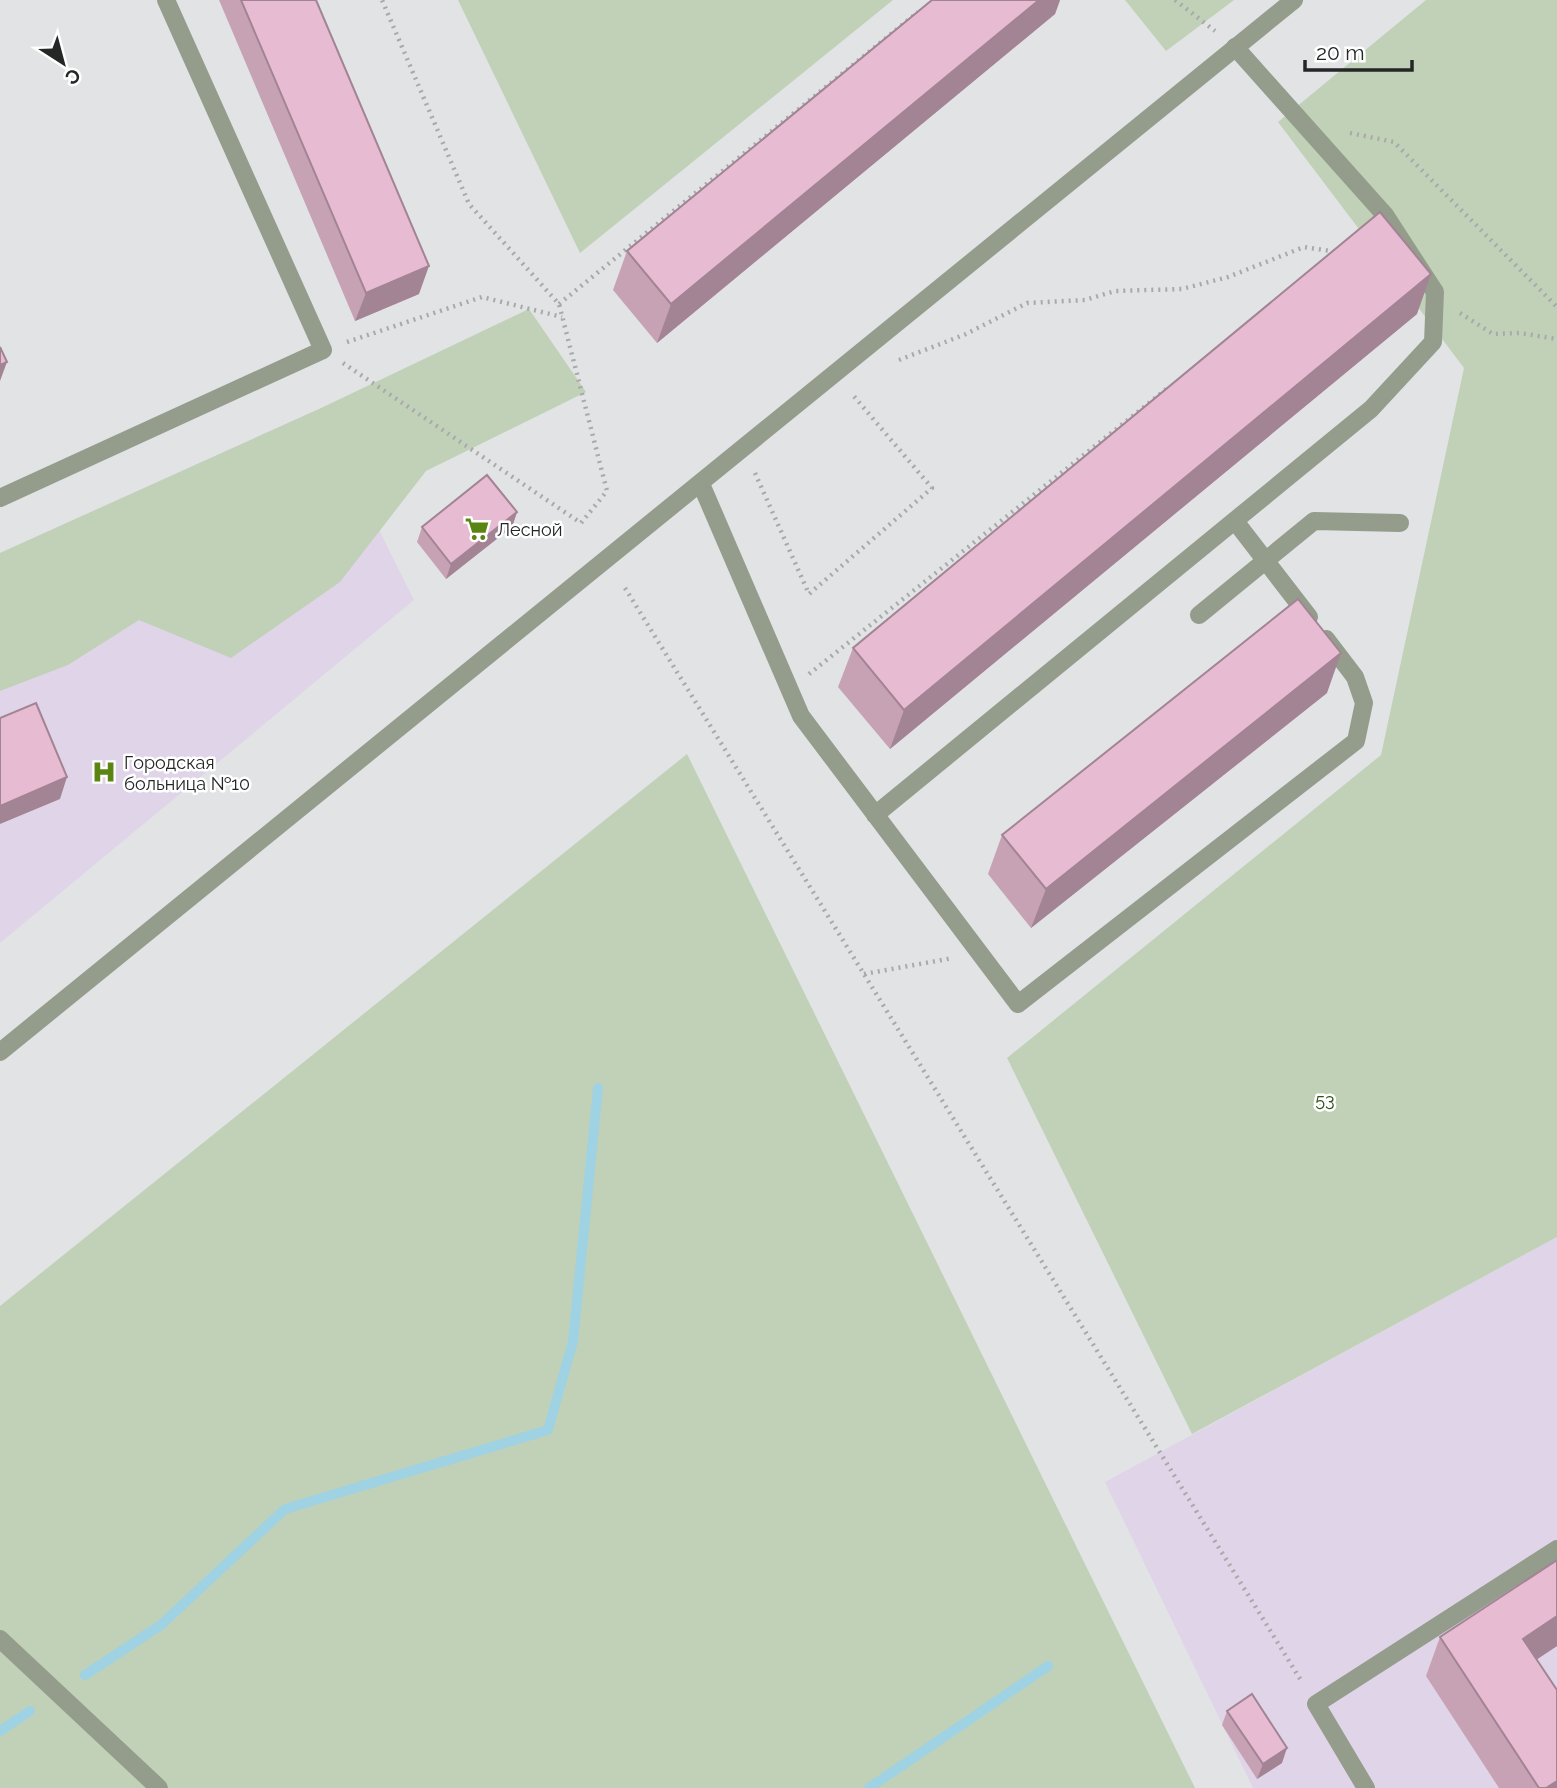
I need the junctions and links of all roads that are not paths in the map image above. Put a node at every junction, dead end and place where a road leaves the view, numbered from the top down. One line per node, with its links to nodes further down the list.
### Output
1 (166, 0): 5 (street)
2 (1294, 0): 3 (street)
3 (1235, 47): 4 (street); 6 (street)
4 (701, 484): 10 (street); 11 (street)
5 (0, 498)
6 (1235, 521): 8 (street); 10 (street)
7 (1400, 523): 8 (street)
8 (1265, 561): 9 (street); 10 (street)
9 (1199, 615)
10 (876, 815)
11 (0, 1052)
12 (1557, 1549): 15 (street)
13 (0, 1639): 14 (street)
14 (159, 1788)
15 (1366, 1788)

